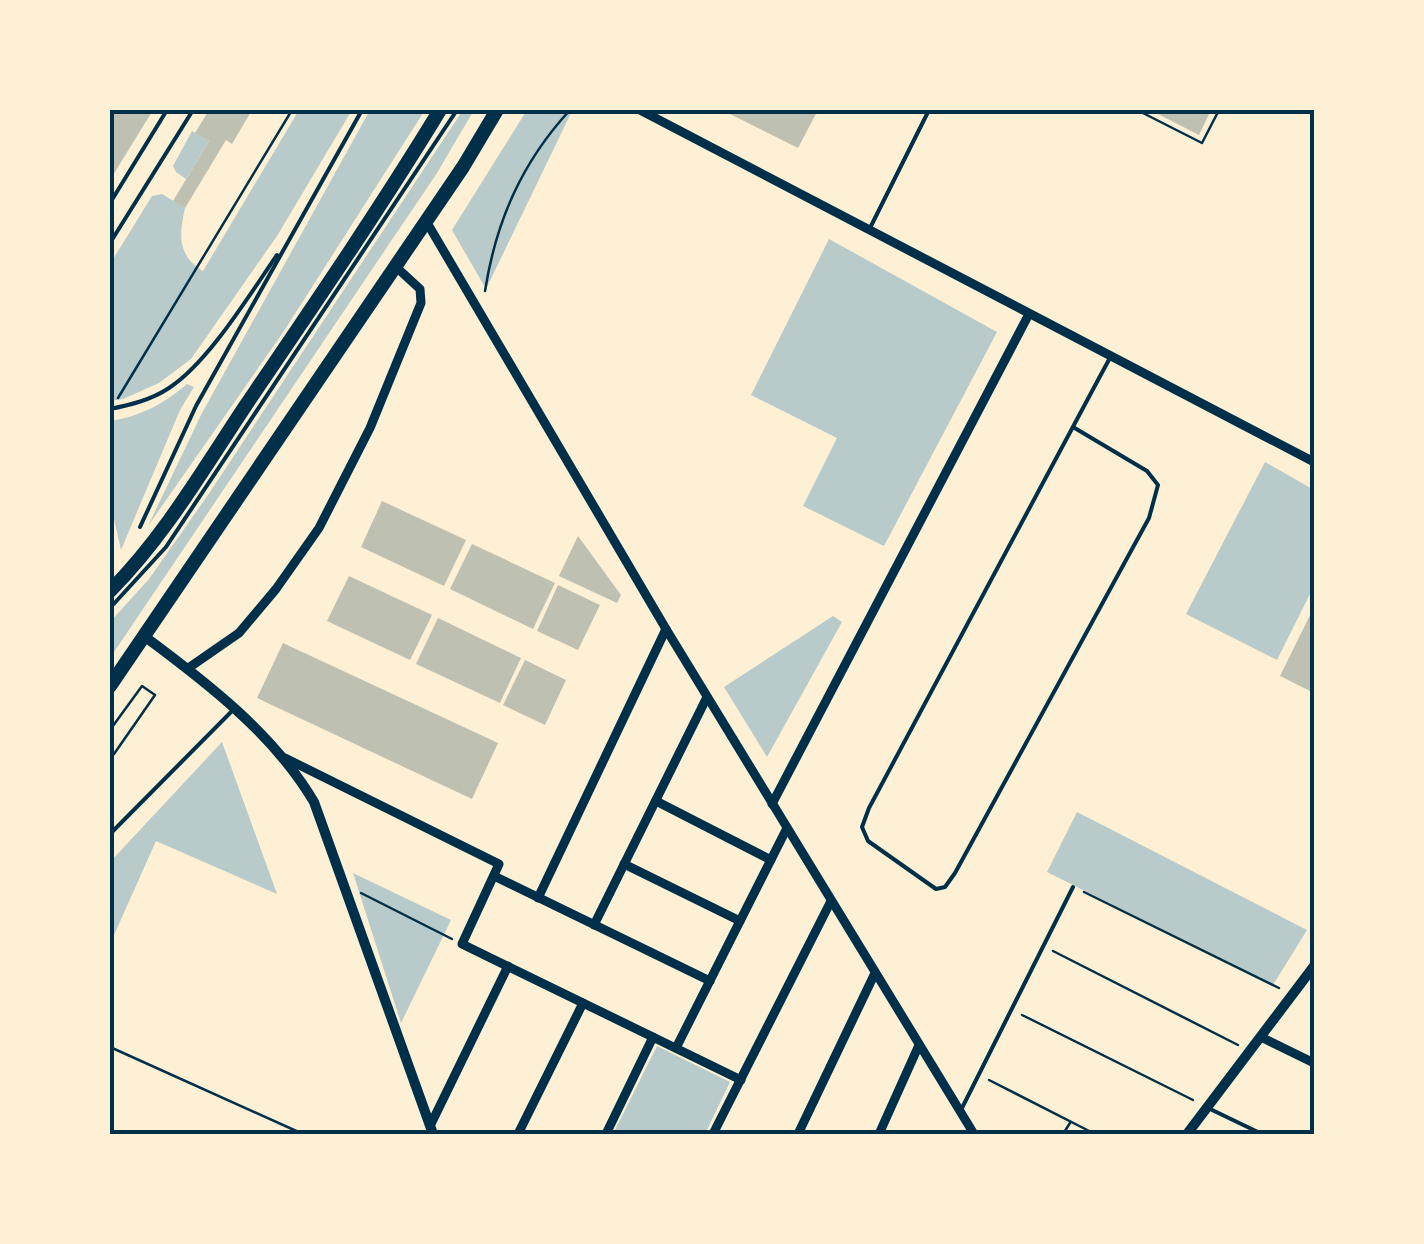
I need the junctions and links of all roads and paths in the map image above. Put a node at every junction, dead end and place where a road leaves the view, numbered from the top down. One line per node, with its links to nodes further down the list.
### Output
1 (167, 110): 13 (lane)
2 (193, 110): 17 (lane)
3 (292, 110): 22 (path)
4 (362, 110): 16 (lane)
5 (440, 110): 26 (highway)
6 (457, 110): 27 (lane)
7 (497, 110): 14 (highway)
8 (570, 110): 20 (path)
9 (640, 110): 15 (street)
10 (929, 110): 15 (lane)
11 (1138, 110): 12 (path)
12 (1219, 110)
13 (110, 203)
14 (426, 221): 18 (highway); 20 (street)
15 (869, 230): 19 (street)
16 (292, 234): 22 (lane); 25 (lane)
17 (110, 243)
18 (395, 266): 29 (highway); 30 (street)
19 (1030, 314): 21 (street); 39 (street)
20 (481, 315): 28 (street)
21 (1111, 356): 23 (lane); 24 (street)
22 (110, 410)
23 (1073, 427): 23 (lane)
24 (1314, 462)
25 (140, 527)
26 (110, 590)
27 (110, 608)
28 (666, 629): 32 (street); 47 (street)
29 (144, 636): 30 (street); 31 (highway)
30 (187, 669): 33 (street)
31 (110, 686)
32 (707, 697): 38 (street); 39 (street)
33 (234, 709): 36 (street); 41 (lane)
34 (111, 730): 35 (path)
35 (112, 753): 37 (path)
36 (281, 756): 44 (street); 45 (street)
37 (110, 760)
38 (656, 801): 42 (street); 43 (street)
39 (772, 804): 40 (street)
40 (787, 828): 42 (street); 48 (street)
41 (110, 834)
42 (771, 860): 49 (street)
43 (624, 864): 49 (street); 50 (street)
44 (494, 876): 47 (street); 51 (street)
45 (345, 886): 51 (path); 72 (street)
46 (1073, 887): 52 (lane); 57 (path)
47 (538, 898): 50 (street)
48 (831, 901): 55 (street); 68 (street)
49 (740, 922): 56 (street)
50 (594, 924): 56 (street)
51 (462, 944): 53 (street)
52 (1043, 946): 59 (lane); 65 (path)
53 (508, 966): 58 (street); 72 (street)
54 (1314, 966): 57 (street)
55 (875, 973): 62 (street); 78 (street)
56 (710, 981): 64 (street)
57 (1293, 996): 61 (street)
58 (583, 1003): 60 (street); 75 (street)
59 (1012, 1009): 67 (lane); 69 (path)
60 (653, 1037): 64 (street); 76 (street)
61 (1262, 1038): 65 (street); 66 (street)
62 (919, 1045): 70 (street); 79 (street)
63 (110, 1047): 74 (path)
64 (676, 1048): 68 (street)
65 (1252, 1052): 69 (street)
66 (1314, 1063)
67 (978, 1075): 70 (lane); 71 (path)
68 (741, 1080): 77 (street)
69 (1207, 1107): 82 (street); 83 (lane)
70 (960, 1112): 73 (street)
71 (1070, 1122): 80 (path); 81 (path)
72 (432, 1129)
73 (972, 1133)
74 (304, 1134)
75 (518, 1134)
76 (606, 1134)
77 (714, 1134)
78 (798, 1134)
79 (879, 1134)
80 (1063, 1134)
81 (1095, 1134)
82 (1188, 1134)
83 (1262, 1134)

